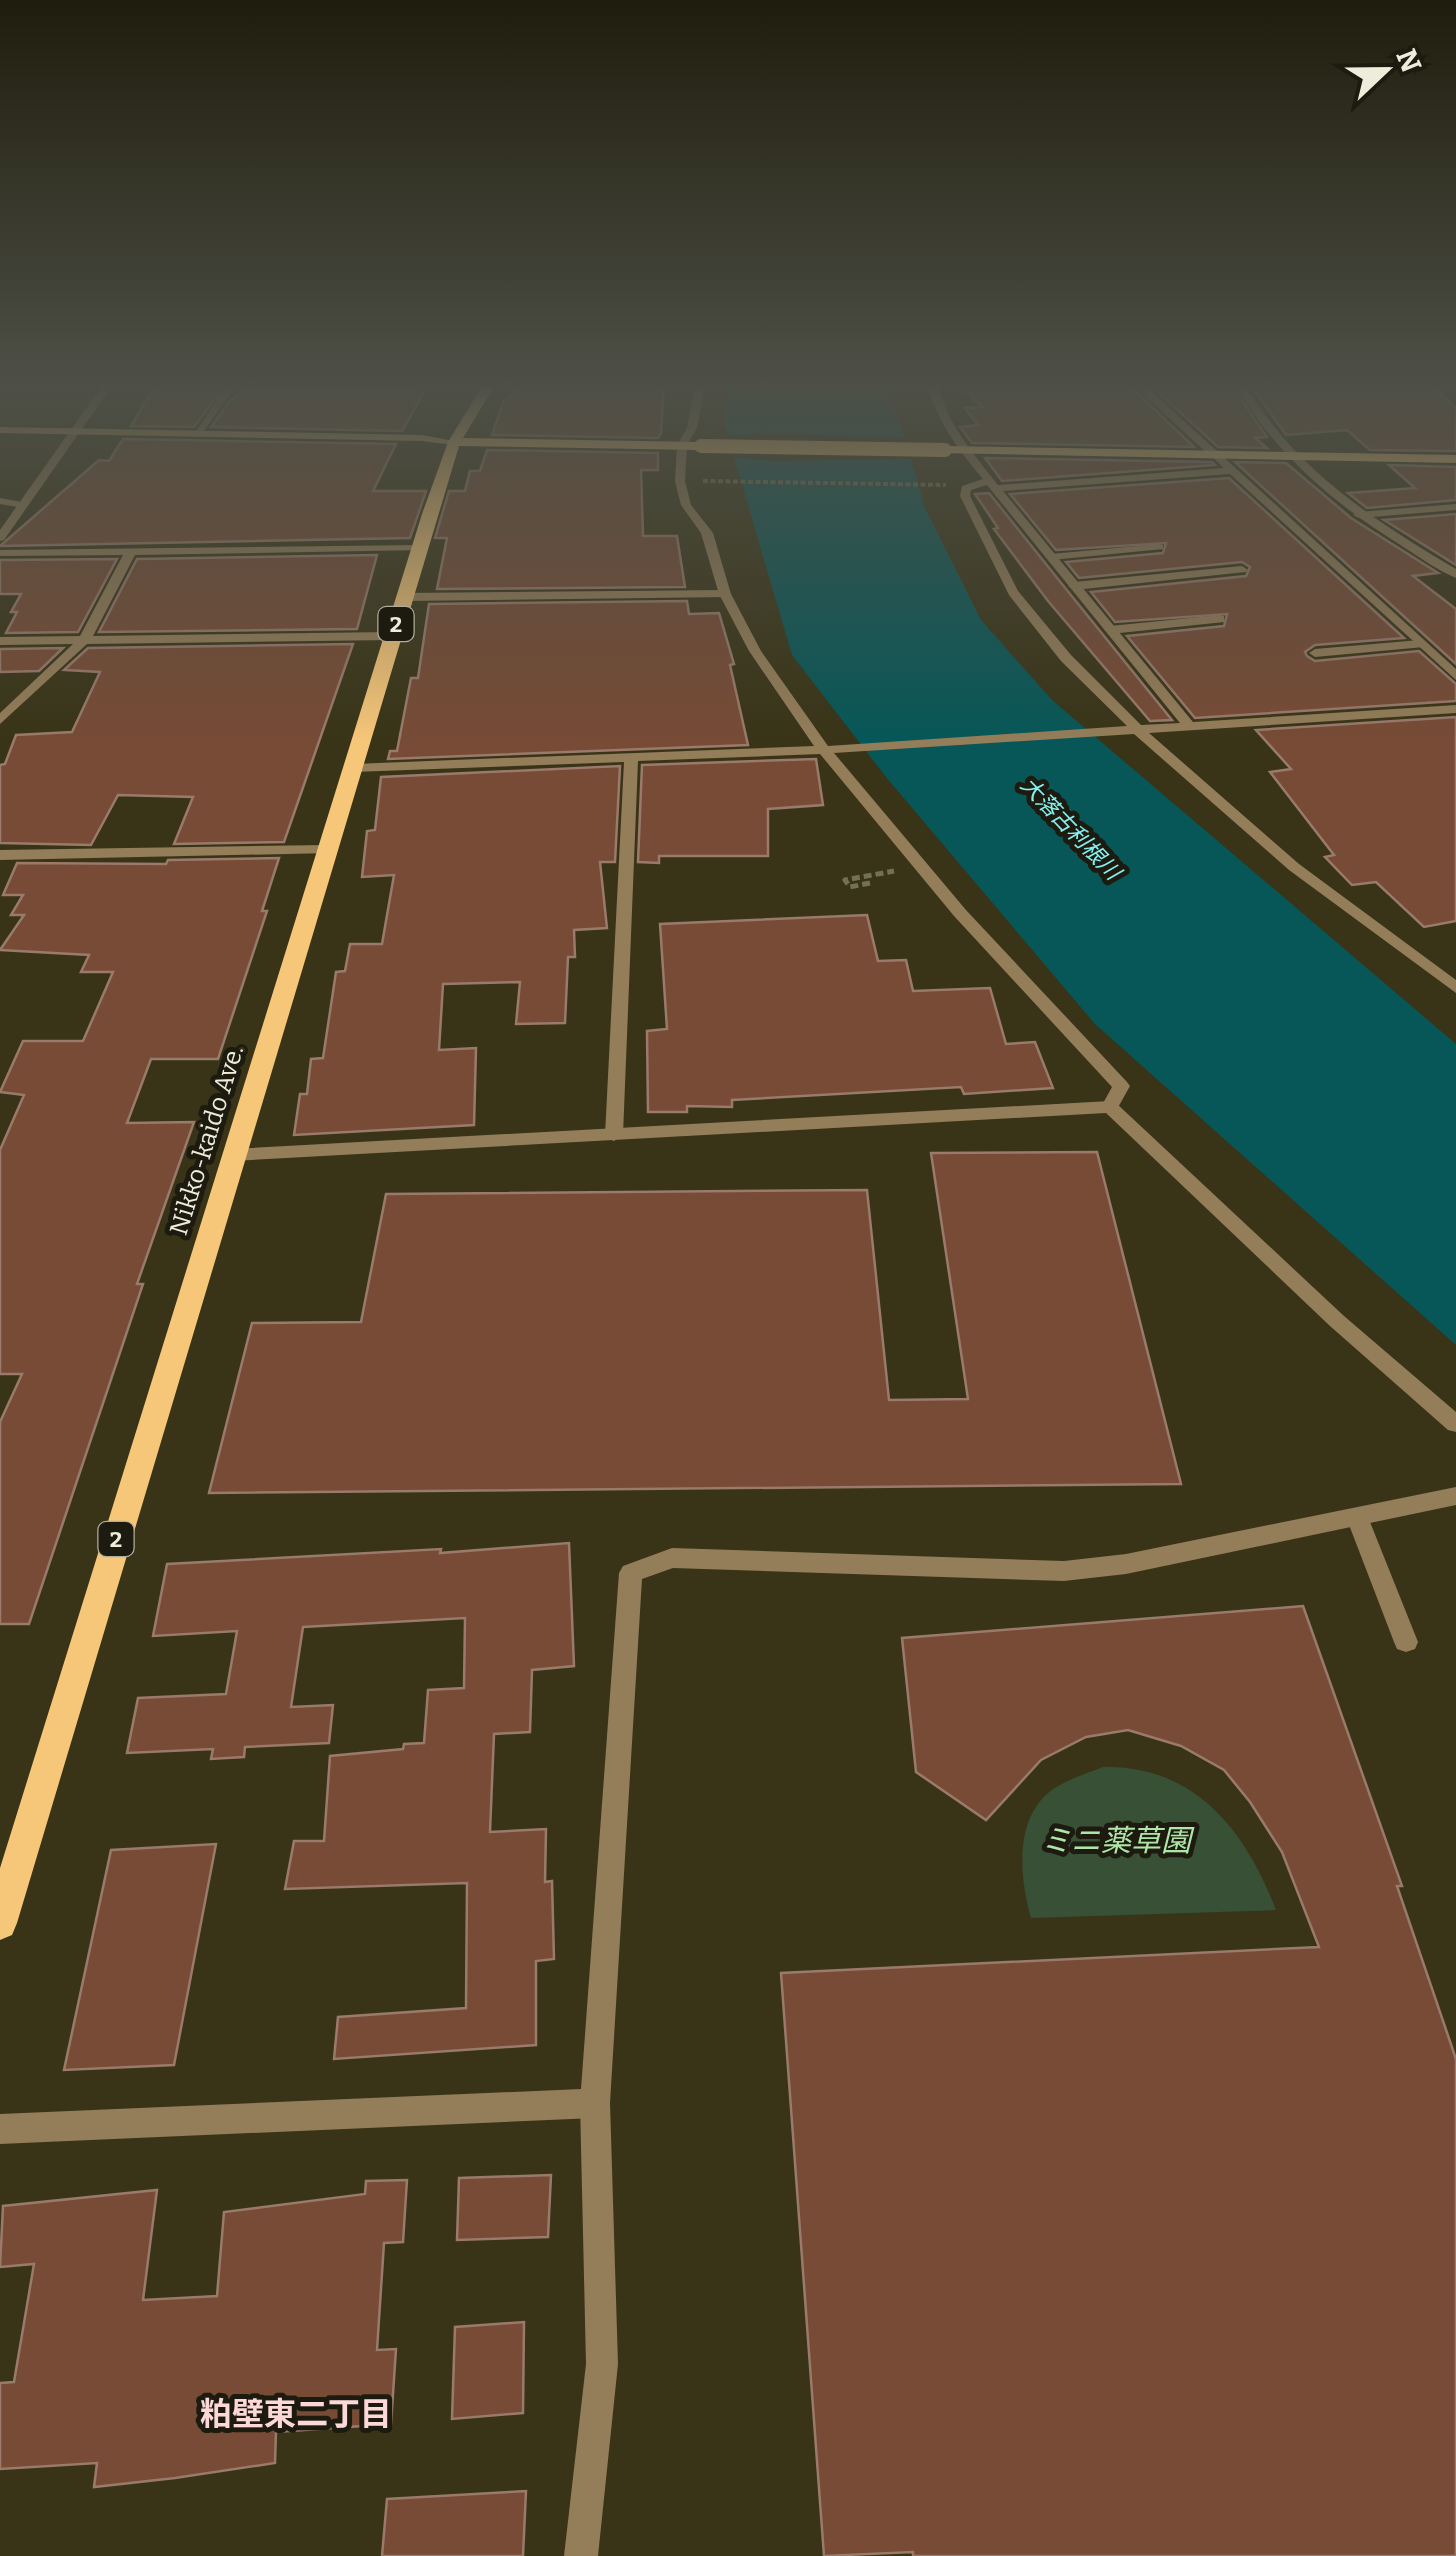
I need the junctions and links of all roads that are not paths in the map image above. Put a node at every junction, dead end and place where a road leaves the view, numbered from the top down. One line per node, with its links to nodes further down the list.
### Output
1 (6, 502): 9 (street)
2 (26, 502): 9 (street)
3 (434, 502): 14 (main road, Nikko-kaido Ave. / 2)
4 (685, 502): 21 (street)
5 (968, 502): 36 (street)
6 (1008, 502): 17 (street)
7 (1266, 502): 28 (street)
8 (1345, 502): 11 (street)
9 (23, 506): 12 (street)
10 (1456, 507): 11 (street)
11 (1359, 515): 19 (street)
12 (0, 538)
13 (1159, 547): 17 (street)
14 (419, 548): 15 (street); 22 (main road, Nikko-kaido Ave. / 2)
15 (131, 552): 16 (street); 26 (street)
16 (0, 553)
17 (1051, 557): 20 (street)
18 (1242, 570): 20 (street)
19 (1456, 574)
20 (1074, 586): 24 (street)
21 (725, 594): 22 (street); 37 (street)
22 (404, 597): 25 (main road, Nikko-kaido Ave. / 2)
23 (1220, 619): 24 (street)
24 (1110, 630): 35 (street)
25 (392, 636): 26 (street); 39 (main road, Nikko-kaido Ave. / 2)
26 (85, 639): 27 (street); 32 (street)
27 (0, 641)
28 (1420, 644): 29 (street); 30 (street)
29 (1316, 653)
30 (1456, 676)
31 (0, 698): 32 (street)
32 (22, 698): 34 (street)
33 (1456, 709): 35 (street)
34 (0, 720)
35 (1190, 728): 36 (street)
36 (1140, 732): 37 (street); 43 (street)
37 (824, 750): 38 (street); 44 (street)
38 (632, 758): 39 (street); 45 (street)
39 (352, 768): 40 (main road, Nikko-kaido Ave. / 2)
40 (327, 850): 41 (street); 46 (main road, Nikko-kaido Ave. / 2)
41 (6, 855): 42 (street)
42 (0, 875)
43 (1456, 988)
44 (1110, 1107): 45 (street); 47 (street)
45 (614, 1135): 46 (street)
46 (232, 1156): 51 (main road, Nikko-kaido Ave. / 2)
47 (1456, 1424)
48 (1456, 1496): 49 (street)
49 (1356, 1517): 50 (street); 52 (street)
50 (1406, 1642)
51 (0, 1923)
52 (595, 2103): 53 (street); 54 (street)
53 (0, 2129)
54 (581, 2556)

